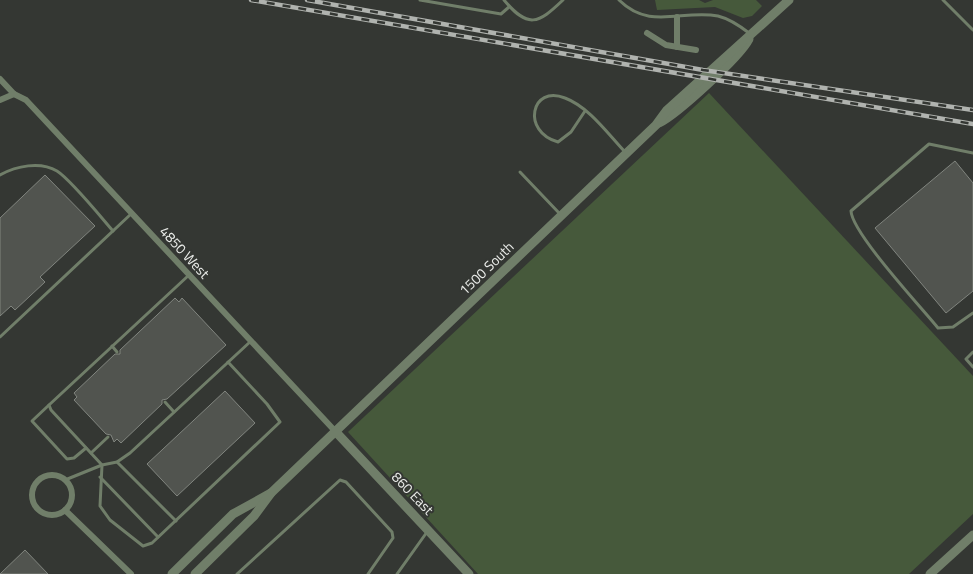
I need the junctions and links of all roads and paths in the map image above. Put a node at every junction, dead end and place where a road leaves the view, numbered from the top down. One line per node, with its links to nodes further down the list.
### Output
1 (420, 0): 7 (lane)
2 (504, 0): 7 (lane)
3 (563, 0): 7 (lane)
4 (619, 0): 8 (lane)
5 (789, 0): 11 (street, 1500 South)
6 (943, 0): 9 (lane)
7 (509, 7)
8 (677, 17): 11 (lane); 12 (street)
9 (973, 30)
10 (647, 33): 12 (street)
11 (751, 35): 18 (street, 1500 South)
12 (677, 48): 13 (street)
13 (696, 50)
14 (0, 79): 15 (street, 4850 West)
15 (14, 94): 16 (street); 22 (street, 4850 West)
16 (0, 100)
17 (585, 111): 17 (lane); 18 (lane)
18 (626, 153): 23 (street, 1500 South)
19 (973, 153): 26 (lane)
20 (520, 172): 23 (lane)
21 (0, 174): 24 (lane)
22 (132, 213): 24 (lane); 25 (street, 4850 West)
23 (561, 215): 37 (street, 1500 South)
24 (113, 231): 27 (lane)
25 (189, 275): 28 (street, 4850 West); 29 (lane)
26 (973, 313)
27 (0, 337)
28 (251, 341): 32 (lane); 37 (street, 4850 West)
29 (112, 346): 30 (lane); 35 (lane)
30 (117, 352)
31 (973, 352): 33 (lane)
32 (228, 362): 36 (lane); 47 (lane)
33 (973, 367)
34 (164, 402): 36 (lane)
35 (49, 404): 39 (lane); 39 (lane)
36 (174, 412): 41 (lane)
37 (335, 431): 45 (street, 1500 South); 48 (street, 860 East)
38 (108, 437): 40 (lane)
39 (86, 448): 40 (lane)
40 (91, 453): 42 (lane)
41 (117, 462): 42 (lane); 47 (lane)
42 (102, 465): 43 (lane); 44 (lane)
43 (100, 477): 50 (lane); 50 (lane)
44 (65, 480): 46 (street); 46 (street)
45 (271, 493): 52 (street); 53 (street)
46 (65, 510): 51 (street)
47 (176, 521): 50 (lane)
48 (429, 530): 56 (lane); 57 (street, 860 East)
49 (973, 535): 58 (street)
50 (158, 537)
51 (132, 574)
52 (172, 574)
53 (195, 574)
54 (237, 574): 55 (lane)
55 (368, 574)
56 (397, 574)
57 (469, 574)
58 (930, 574)

